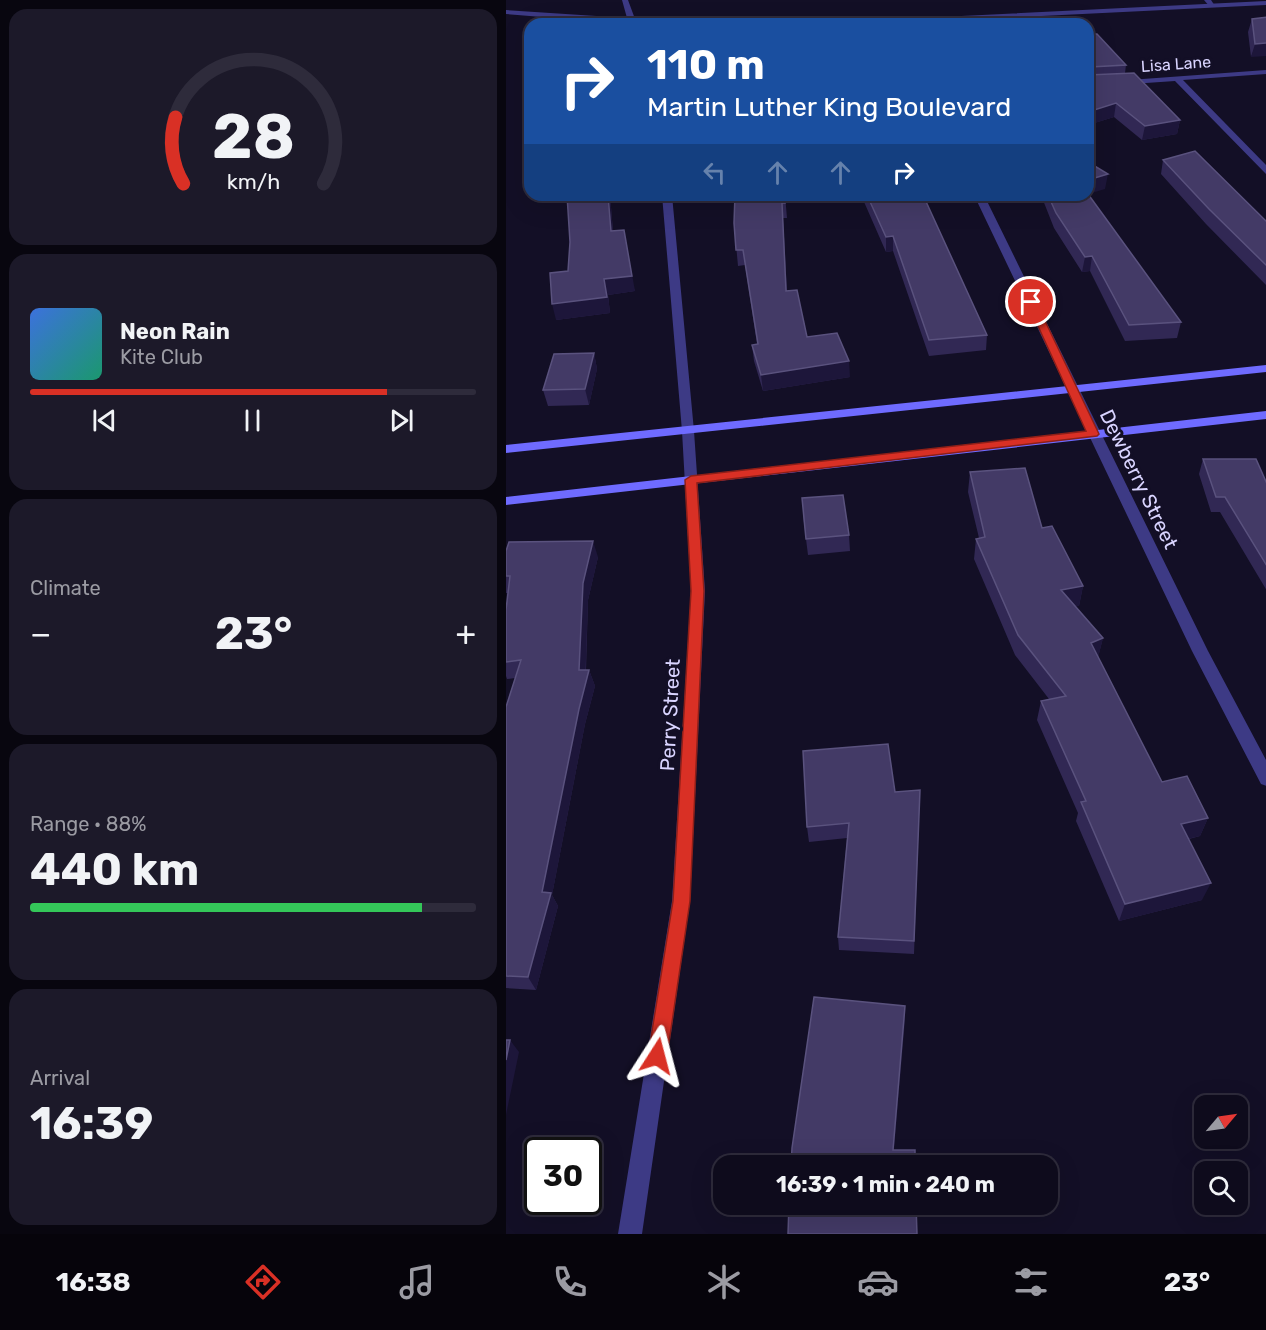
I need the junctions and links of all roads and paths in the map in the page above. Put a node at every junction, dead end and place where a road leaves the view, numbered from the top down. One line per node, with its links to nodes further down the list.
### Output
1 (625, 0): 6 (street)
2 (1210, 3): 3 (street); 7 (street)
3 (1266, 3)
4 (506, 12): 5 (street)
5 (582, 18)
6 (631, 18)
7 (954, 18)
8 (1266, 72): 9 (street, Lisa Lane)
9 (1177, 79): 10 (street, Lisa Lane); 11 (street)
10 (1094, 85)
11 (1266, 171)
12 (668, 201): 17 (street, Perry Street)
13 (982, 201): 15 (street, Dewberry Street)
14 (1266, 368): 15 (main road)
15 (1073, 388): 17 (main road); 18 (street, Dewberry Street)
16 (1266, 415): 18 (main road)
17 (688, 431): 19 (main road); 20 (street, Perry Street)
18 (1093, 434): 20 (main road); 22 (street, Dewberry Street)
19 (506, 449)
20 (691, 480): 21 (main road); 23 (street, Perry Street)
21 (506, 501)
22 (1266, 778)
23 (630, 1234)

